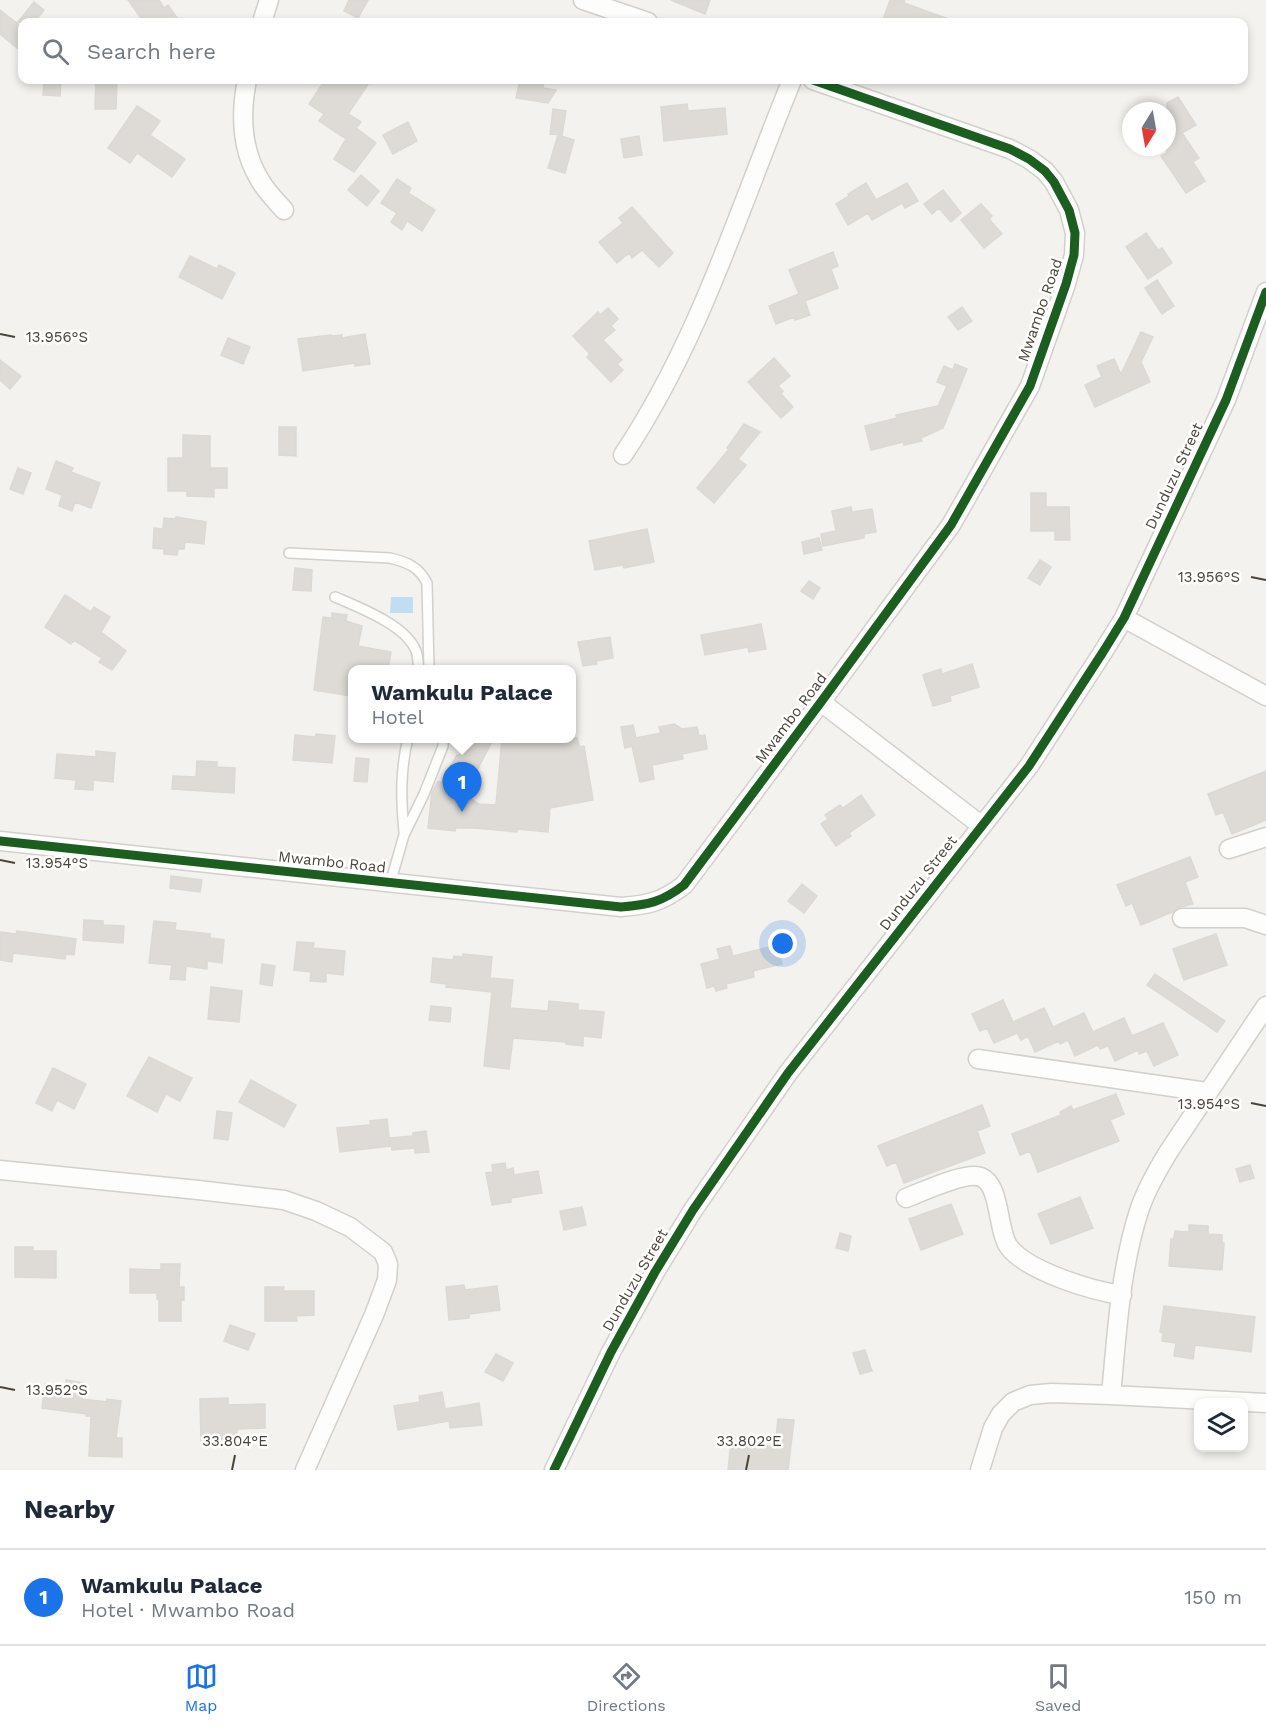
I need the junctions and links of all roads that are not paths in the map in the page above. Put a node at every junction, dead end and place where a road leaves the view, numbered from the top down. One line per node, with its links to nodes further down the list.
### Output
1 (269, 0): 3 (street)
2 (583, 0): 4 (street)
3 (263, 18)
4 (636, 18)
5 (246, 84): 8 (street)
6 (790, 84): 10 (street)
7 (824, 84): 17 (street, Mwambo Road)
8 (284, 210)
9 (1266, 292): 13 (street, Dunduzu Street)
10 (623, 455)
11 (289, 553): 15 (lane)
12 (335, 597): 14 (lane)
13 (1124, 618): 16 (street); 20 (street, Dunduzu Street)
14 (418, 665)
15 (429, 665)
16 (1266, 696)
17 (821, 702): 20 (street); 25 (street, Mwambo Road)
18 (407, 743): 21 (lane)
19 (443, 743): 21 (lane)
20 (982, 826): 37 (street, Dunduzu Street)
21 (404, 835): 25 (lane)
22 (1266, 837): 24 (street)
23 (0, 842): 25 (street, Mwambo Road)
24 (1230, 849)
25 (390, 884)
26 (1182, 918): 27 (street)
27 (1266, 925)
28 (1266, 1006): 30 (street)
29 (978, 1059): 30 (street)
30 (1207, 1092): 33 (street)
31 (0, 1170): 36 (street)
32 (906, 1198): 33 (street)
33 (1122, 1295): 34 (street)
34 (1111, 1395): 35 (street); 38 (street)
35 (1266, 1403)
36 (305, 1470)
37 (554, 1470)
38 (980, 1470)

